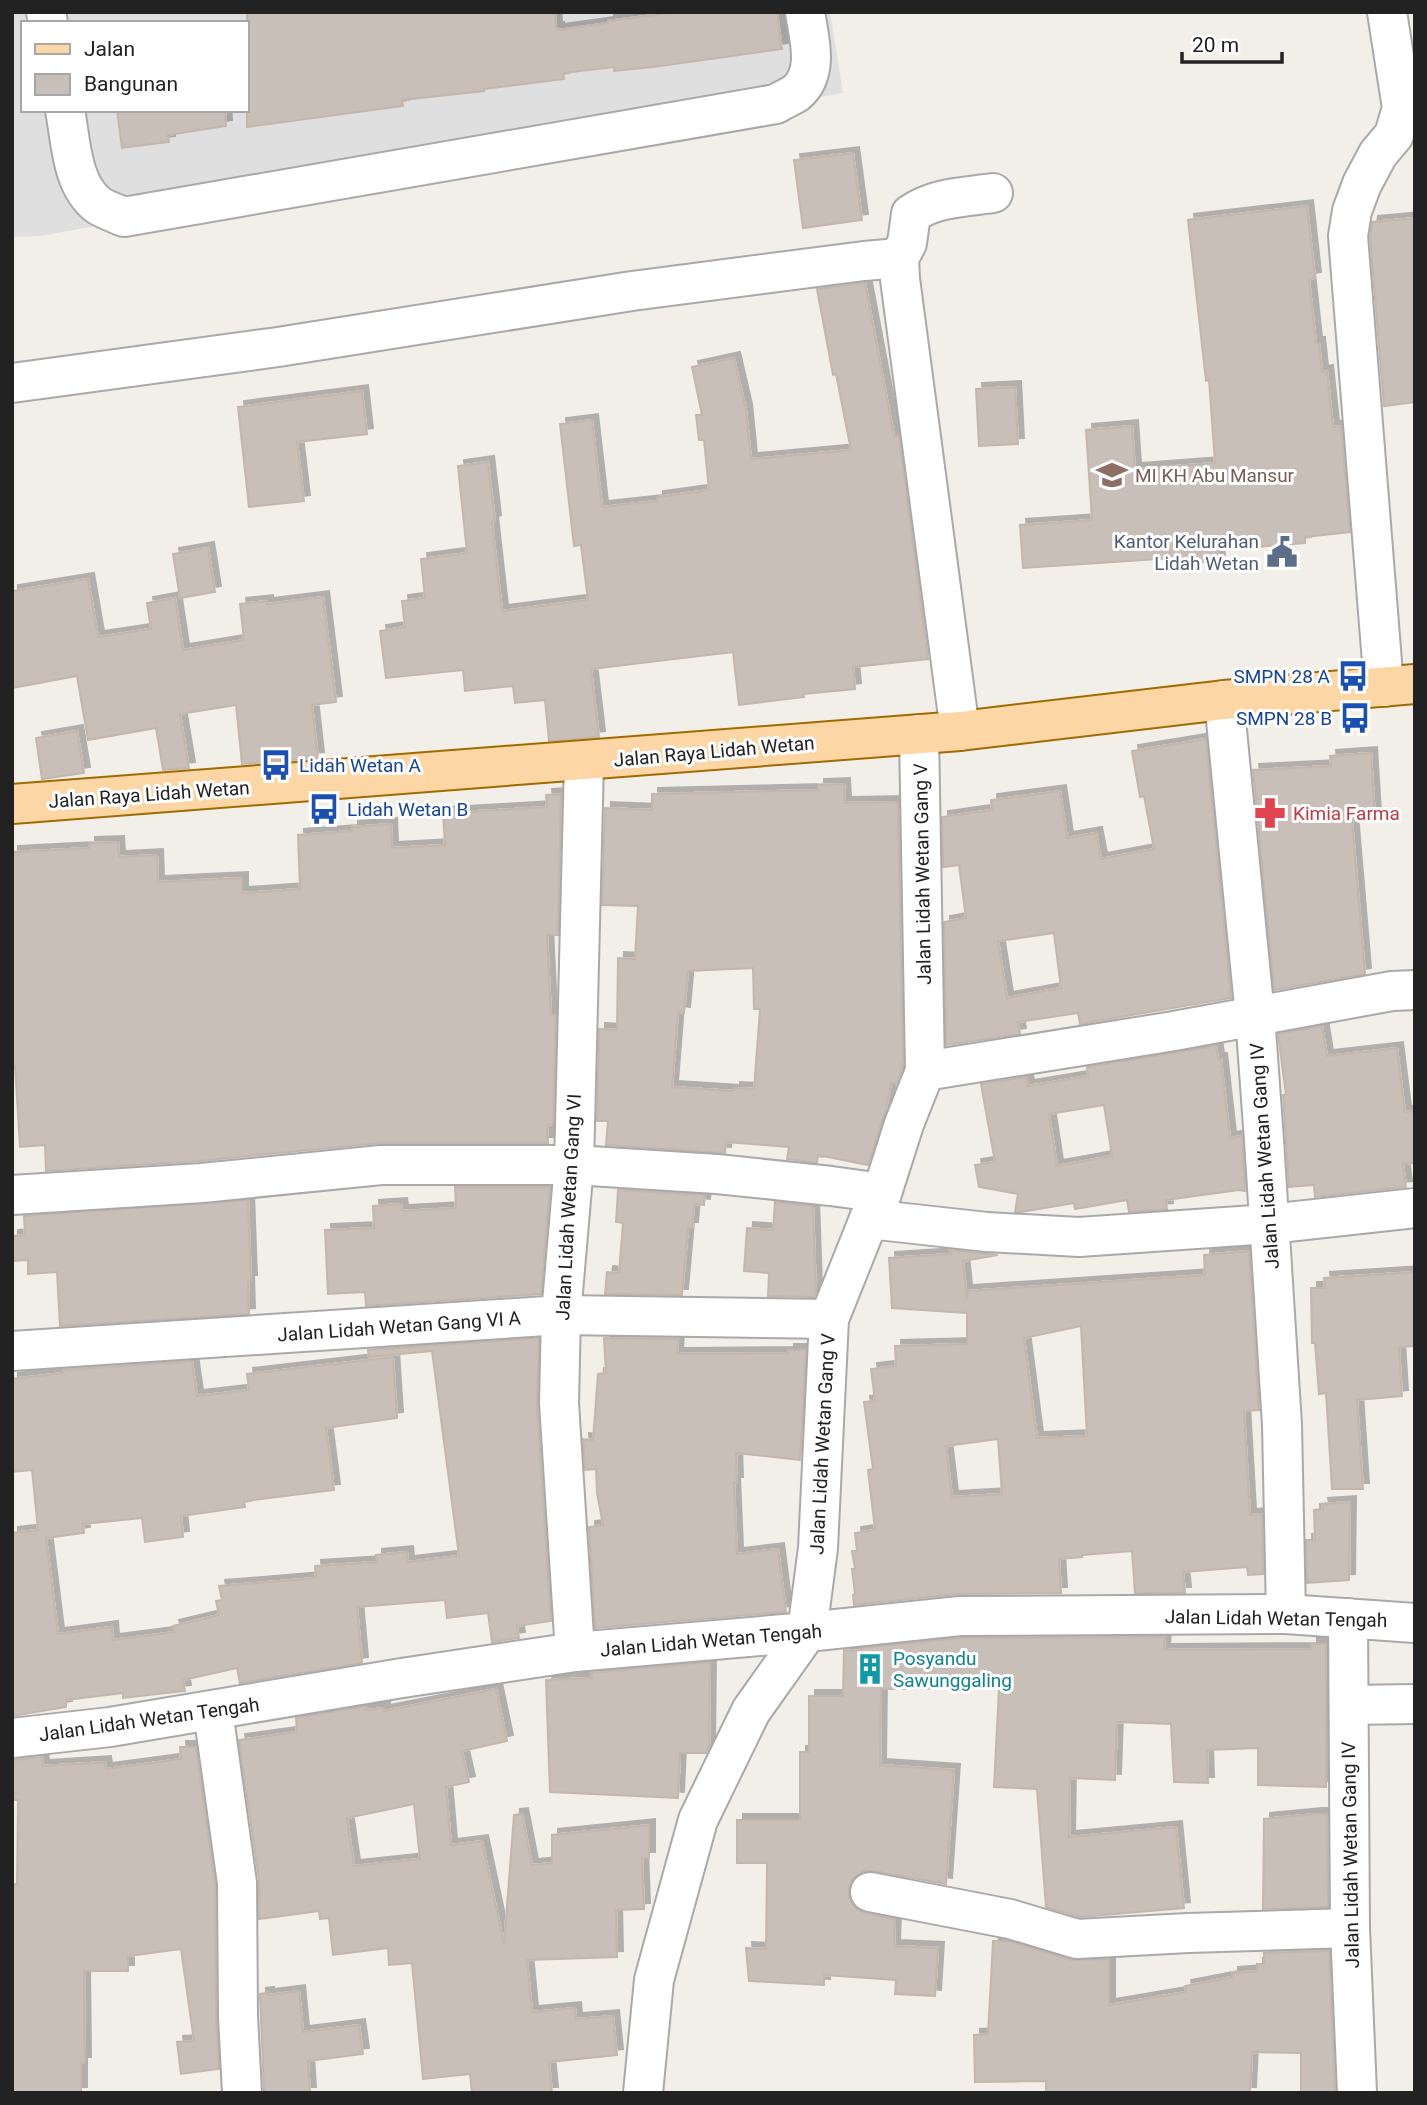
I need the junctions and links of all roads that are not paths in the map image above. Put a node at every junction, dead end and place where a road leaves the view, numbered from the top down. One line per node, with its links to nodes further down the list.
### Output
1 (805, 12): 3 (street)
2 (1387, 12): 7 (street)
3 (65, 112)
4 (993, 193): 5 (street)
5 (899, 258): 6 (street); 9 (street)
6 (12, 383)
7 (1399, 686): 8 (main road, Jalan Raya Lidah Wetan)
8 (1224, 700): 9 (main road, Jalan Raya Lidah Wetan); 14 (street, Jalan Lidah Wetan Gang IV)
9 (960, 731): 10 (main road, Jalan Raya Lidah Wetan)
10 (919, 734): 11 (main road, Jalan Raya Lidah Wetan); 15 (street, Jalan Lidah Wetan Gang V)
11 (584, 762): 12 (main road, Jalan Raya Lidah Wetan); 16 (street, Jalan Lidah Wetan Gang VI)
12 (12, 804)
13 (1415, 989): 14 (street)
14 (1255, 1016): 15 (street); 20 (street, Jalan Lidah Wetan Gang IV)
15 (925, 1071): 18 (street, Jalan Lidah Wetan Gang V)
16 (573, 1165): 17 (street); 18 (street); 21 (street, Jalan Lidah Wetan Gang VI)
17 (12, 1195)
18 (876, 1206): 20 (street); 22 (street, Jalan Lidah Wetan Gang V)
19 (1415, 1208): 20 (street)
20 (1269, 1224): 24 (street, Jalan Lidah Wetan Gang IV)
21 (561, 1315): 22 (street, Jalan Lidah Wetan Gang VI A); 23 (street, Jalan Lidah Wetan Gang VI A); 28 (street, Jalan Lidah Wetan Gang VI)
22 (829, 1319): 27 (street, Jalan Lidah Wetan Gang V)
23 (12, 1351)
24 (1286, 1614): 25 (street, Jalan Lidah Wetan Tengah); 27 (street, Jalan Lidah Wetan Tengah)
25 (1348, 1618): 26 (street, Jalan Lidah Wetan Tengah); 30 (street, Jalan Lidah Wetan Gang IV)
26 (1415, 1623)
27 (807, 1632): 28 (street, Jalan Lidah Wetan Tengah); 36 (street, Jalan Lidah Wetan Gang V)
28 (575, 1652): 31 (street, Jalan Lidah Wetan Tengah)
29 (1415, 1704): 30 (street)
30 (1349, 1705): 34 (street, Jalan Lidah Wetan Gang IV)
31 (214, 1711): 32 (street, Jalan Lidah Wetan Tengah); 35 (street)
32 (12, 1738)
33 (870, 1892): 34 (street)
34 (1350, 1928): 37 (street, Jalan Lidah Wetan Gang IV)
35 (242, 2093)
36 (643, 2093)
37 (1357, 2093)

